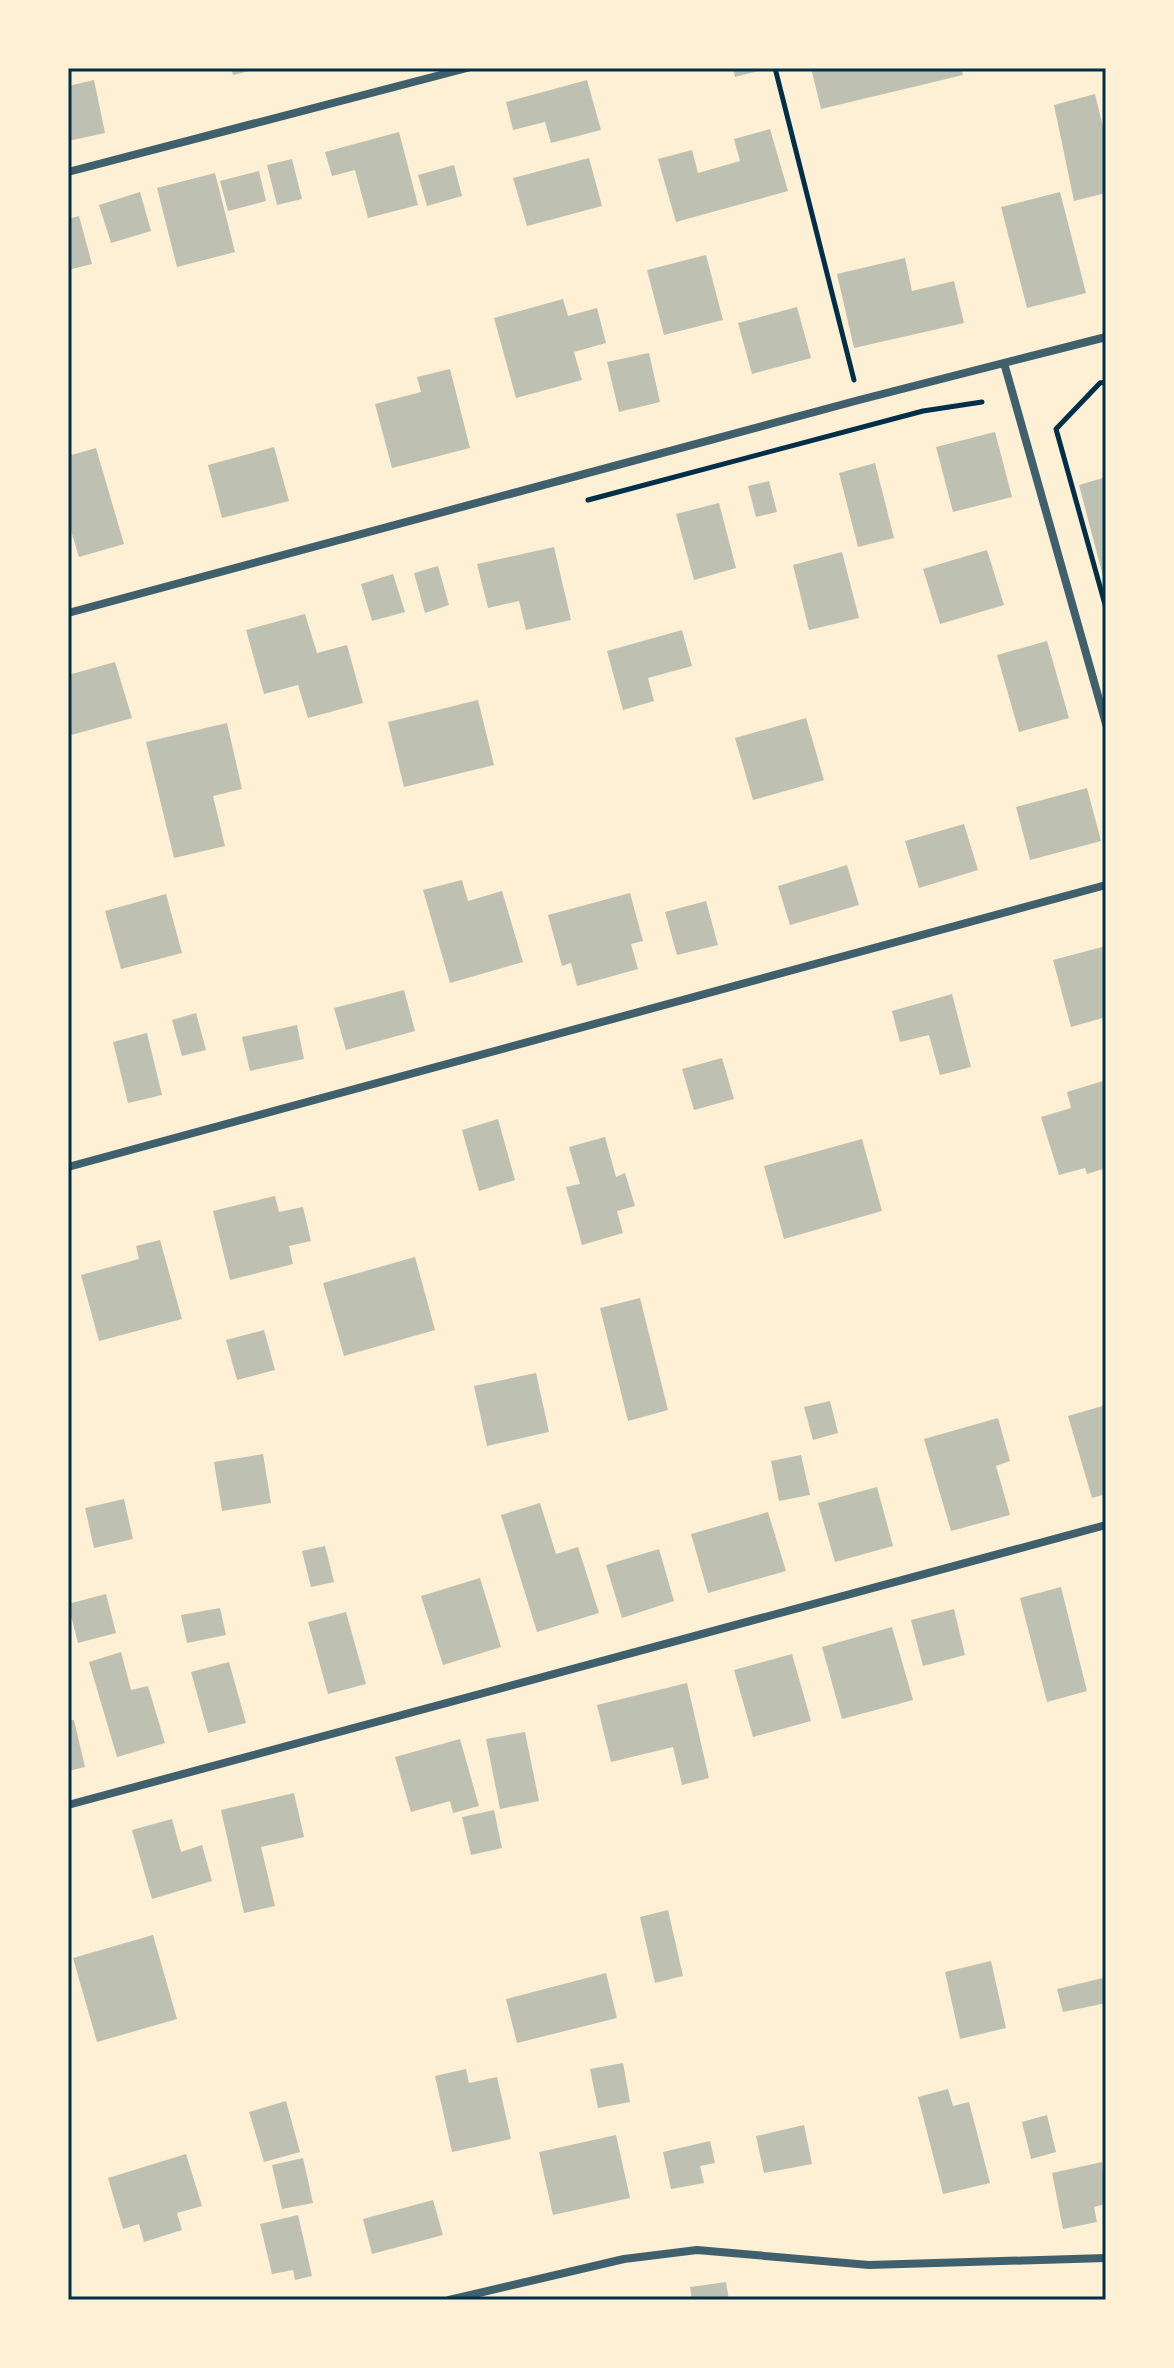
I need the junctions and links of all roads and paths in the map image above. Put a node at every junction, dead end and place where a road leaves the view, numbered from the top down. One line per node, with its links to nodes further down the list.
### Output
1 (467, 68): 3 (street)
2 (775, 68): 7 (path)
3 (68, 172)
4 (1106, 337): 5 (street)
5 (1004, 363): 7 (street); 10 (street)
6 (1106, 382): 8 (path)
7 (859, 400): 9 (street)
8 (1106, 608)
9 (68, 613)
10 (1106, 724)
11 (1106, 885): 12 (street)
12 (68, 1167)
13 (1106, 1525): 14 (street)
14 (68, 1805)
15 (1106, 2258): 16 (street)
16 (449, 2300)

